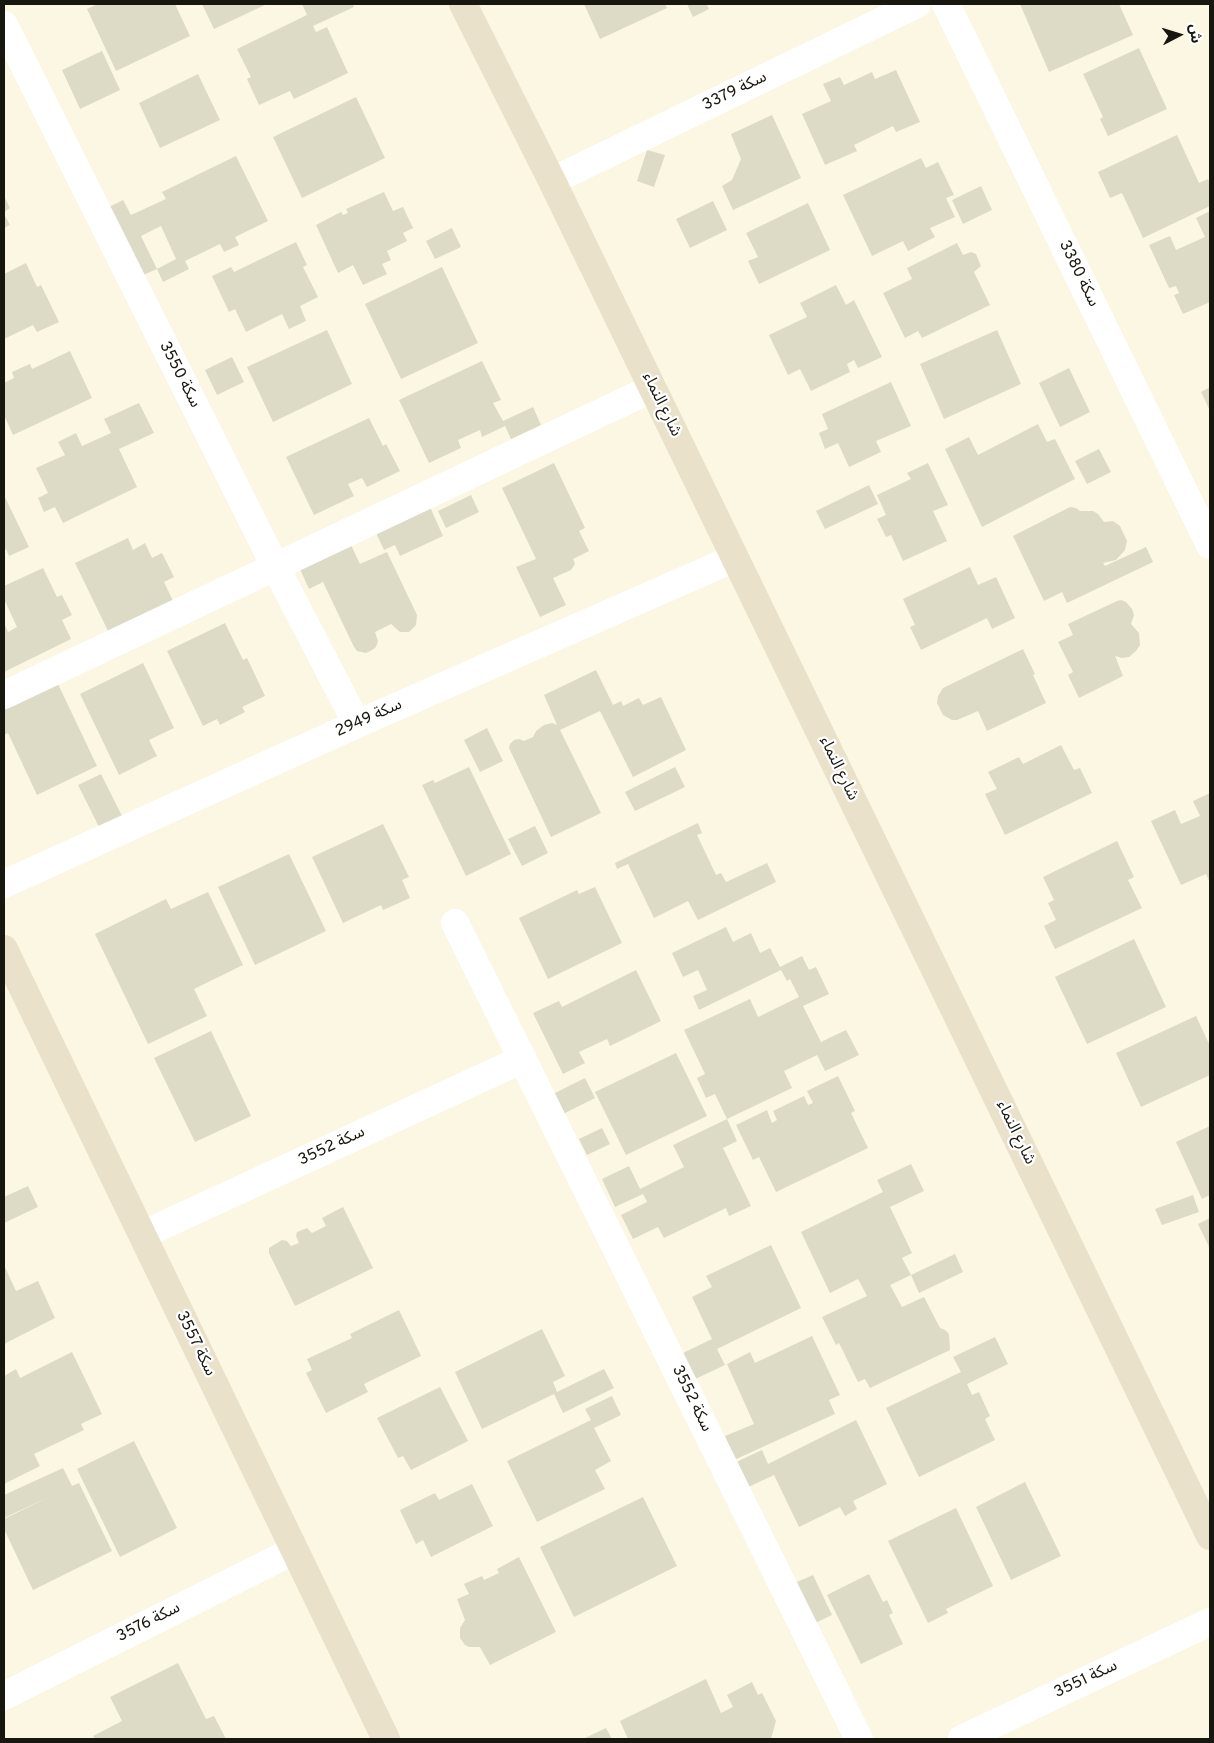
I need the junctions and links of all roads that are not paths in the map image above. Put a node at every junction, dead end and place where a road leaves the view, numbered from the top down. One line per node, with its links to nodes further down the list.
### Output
1 (463, 4): 5 (street, شارع النماء)
2 (918, 4): 5 (street, سكة 3379)
3 (946, 4): 7 (street, سكة 3380)
4 (4, 25): 9 (street, سكة 3550)
5 (552, 181): 6 (street, شارع النماء)
6 (653, 388): 8 (street, شارع النماء); 9 (street)
7 (1210, 545)
8 (736, 558): 11 (street, سكة 2949); 17 (street, شارع النماء)
9 (275, 566): 10 (street); 11 (street, سكة 3550)
10 (4, 695)
11 (357, 724): 12 (street, سكة 2949)
12 (4, 884)
13 (455, 923): 15 (street, سكة 3552)
14 (4, 949): 16 (street, سكة 3557)
15 (523, 1059): 16 (street, سكة 3552); 22 (street, سكة 3552)
16 (142, 1234): 18 (street, سكة 3557)
17 (1210, 1536)
18 (294, 1550): 20 (street, سكة 3576); 21 (street, سكة 3557)
19 (1210, 1622): 23 (street, سكة 3551)
20 (4, 1696)
21 (386, 1739)
22 (860, 1739)
23 (962, 1739)

